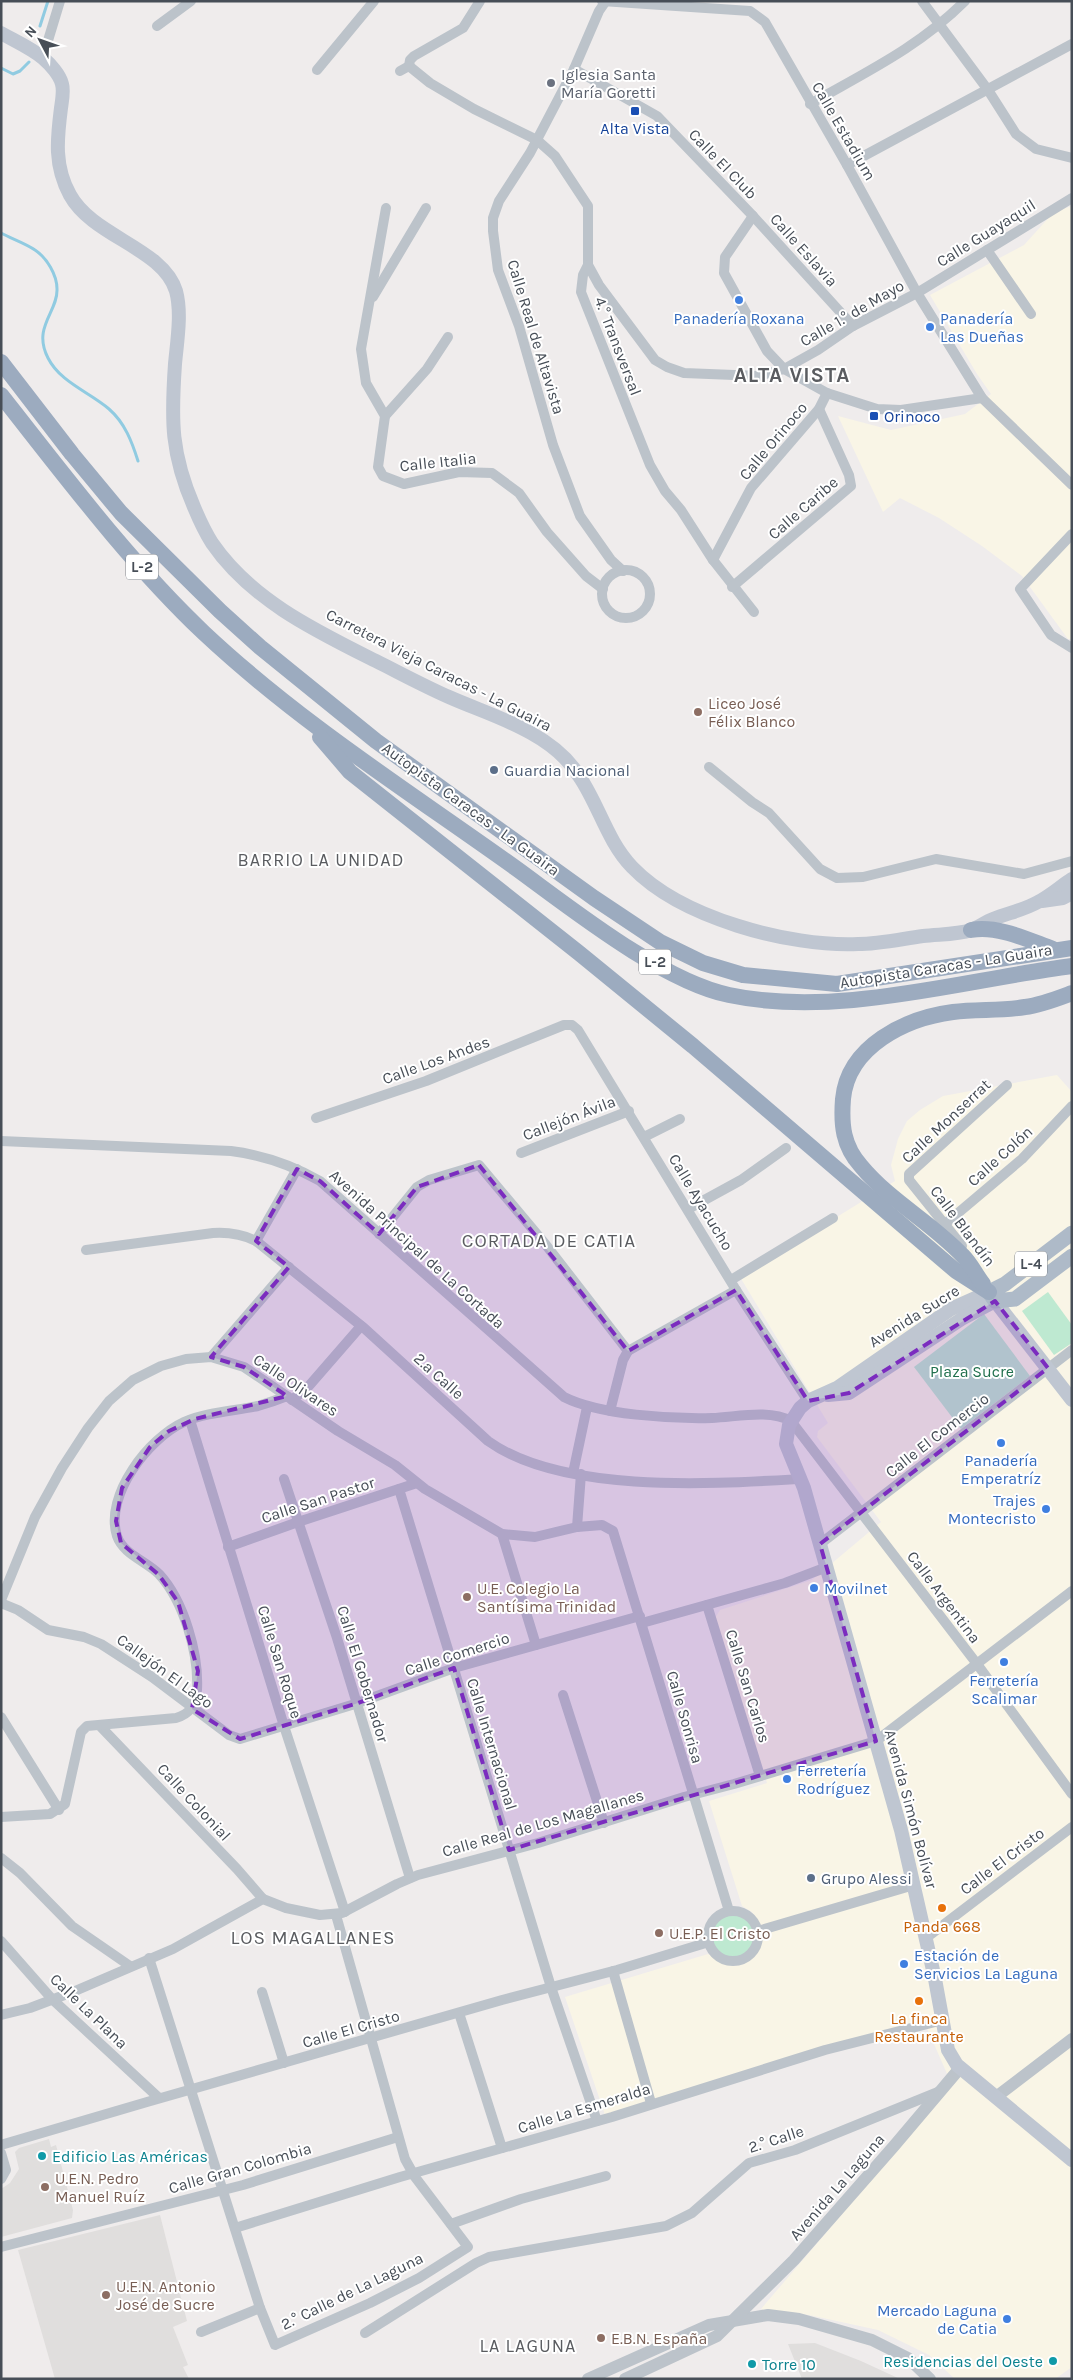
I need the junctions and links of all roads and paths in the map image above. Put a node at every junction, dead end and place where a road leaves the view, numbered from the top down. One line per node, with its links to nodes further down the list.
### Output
1 (60, 1): 13 (street)
2 (191, 1): 10 (street)
3 (374, 1): 15 (street)
4 (480, 1): 18 (street, 4.° Transversal)
5 (922, 1): 9 (street)
6 (965, 1): 9 (street)
7 (604, 2): 8 (street, Calle Estadium); 14 (street, Calle Real de Altavista)
8 (698, 5): 17 (street, Calle Estadium)
9 (941, 25): 16 (street); 17 (street)
10 (157, 26)
11 (1, 33): 13 (main road, Carretera Vieja Caracas - La Guaira)
12 (1072, 44): 16 (street)
13 (43, 57): 53 (main road, Carretera Vieja Caracas - La Guaira)
14 (574, 69): 18 (street, Calle Real de Altavista); 24 (street, Calle El Club)
15 (317, 70)
16 (988, 90): 19 (street); 20 (street)
17 (810, 104): 20 (street, Calle Estadium)
18 (536, 140): 26 (street, 4.° Transversal); 42 (street, Calle Real de Altavista)
19 (1072, 158)
20 (847, 165): 27 (street, Calle Estadium)
21 (1072, 198): 25 (street, Calle Guayaquil)
22 (386, 208): 28 (street)
23 (426, 208): 28 (street)
24 (753, 216): 30 (street, Calle Eslavia); 33 (street, Calle El Club)
25 (988, 250): 27 (street, Calle Guayaquil); 29 (street)
26 (588, 265): 33 (street, Calle 1.° de Mayo); 41 (street, 4.° Transversal)
27 (917, 293): 30 (street, Calle 1.° de Mayo); 36 (street, Calle Estadium)
28 (368, 305): 38 (street)
29 (1031, 314)
30 (853, 326): 33 (street, Calle 1.° de Mayo)
31 (448, 337): 38 (street)
32 (1, 362): 54 (highway, Autopista Caracas - La Guaira / L-2)
33 (784, 369): 34 (street, Calle El Club)
34 (827, 393): 36 (street, Calle El Club); 37 (street, Calle Orinoco)
35 (1, 395): 47 (highway, Autopista Caracas - La Guaira / L-2)
36 (982, 398): 39 (street, Calle Estadium)
37 (820, 409): 41 (street, Calle Orinoco); 43 (street, Calle Caribe)
38 (385, 416): 44 (street, Calle Italia)
39 (1072, 485)
40 (1072, 534): 46 (street)
41 (713, 560): 43 (street, 4.° Transversal)
42 (623, 571): 44 (street); 44 (street)
43 (732, 586): 45 (street, 4.° Transversal)
44 (603, 590)
45 (754, 612)
46 (1072, 648)
47 (304, 718): 55 (highway, Autopista Caracas - La Guaira / L-2); 80 (highway)
48 (710, 767): 49 (street)
49 (1072, 861)
50 (1072, 879): 52 (main road)
51 (1072, 893): 52 (main road)
52 (1042, 901): 53 (main road, Carretera Vieja Caracas - La Guaira)
53 (971, 930): 54 (highway)
54 (1066, 948)
55 (1072, 966)
56 (1072, 992): 80 (highway)
57 (564, 1024): 60 (street, Calle Ayacucho); 61 (street, Calle Los Andes)
58 (1007, 1085): 68 (street, Calle Monserrat)
59 (1072, 1106): 71 (street, Calle Colón)
60 (629, 1111): 63 (street, Calle Ayacucho); 66 (street, Callejón Ávila)
61 (316, 1118)
62 (680, 1119): 63 (street)
63 (644, 1137): 69 (street, Calle Ayacucho)
64 (2, 1141): 67 (street, Avenida Principal de La Cortada)
65 (786, 1148): 69 (street)
66 (521, 1153)
67 (297, 1169): 73 (street, Avenida Principal de La Cortada); 74 (street)
68 (909, 1180): 71 (street, Calle Blandín)
69 (688, 1209): 78 (street, Calle Ayacucho)
70 (833, 1218): 78 (street)
71 (945, 1224): 80 (street, Calle Blandín)
72 (1072, 1233): 80 (main road, Avenida Sucre / L-4)
73 (379, 1234): 83 (street); 89 (street, Avenida Principal de La Cortada)
74 (256, 1240): 75 (street, 2.ª Calle); 77 (street, 2.ª Calle)
75 (86, 1250)
76 (1072, 1256): 80 (main road, Avenida Sucre / L-4)
77 (289, 1267): 81 (street, 2.ª Calle); 84 (street)
78 (731, 1280): 79 (street, Calle Ayacucho)
79 (736, 1290): 83 (street); 88 (street, Calle Ayacucho)
80 (992, 1297): 85 (main road); 88 (main road, Avenida Sucre / L-4)
81 (360, 1326): 86 (street); 93 (street, 2.ª Calle)
82 (1072, 1350): 85 (street, Calle El Comercio)
83 (628, 1351): 90 (street)
84 (211, 1357): 86 (street, Calle Olivares); 107 (street, Calle Olivares)
85 (1048, 1368): 87 (main road); 98 (street, Calle El Comercio)
86 (290, 1398): 91 (street); 96 (street, Calle Olivares)
87 (1072, 1400)
88 (808, 1401): 92 (main road)
89 (587, 1407): 90 (street, Avenida Principal de La Cortada); 93 (street)
90 (610, 1411): 92 (street, Avenida Principal de La Cortada)
91 (190, 1420): 104 (street, Calle San Roque); 115 (street)
92 (791, 1421): 94 (main road, Avenida Simón Bolívar); 98 (street, Calle Argentina)
93 (577, 1474): 94 (street, 2.ª Calle); 100 (street)
94 (800, 1478): 103 (main road, Avenida Simón Bolívar)
95 (284, 1479): 99 (street, Calle El Gobernador)
96 (417, 1483): 97 (street, Calle San Pastor); 102 (street, Calle Olivares)
97 (399, 1489): 99 (street, Calle San Pastor); 112 (street, Calle Internacional)
98 (861, 1513): 103 (street, Calle El Comercio); 111 (street, Calle Argentina)
99 (298, 1522): 104 (street, Calle San Pastor); 114 (street, Calle El Gobernador)
100 (577, 1527): 101 (street, Calle Olivares); 102 (street, Calle Olivares)
101 (613, 1531): 109 (street, Calle Sonrisa)
102 (502, 1534): 110 (street)
103 (820, 1544): 105 (main road, Avenida Simón Bolívar)
104 (228, 1547): 118 (street, Calle San Roque)
105 (827, 1567): 108 (street, Calle Comercio); 119 (main road, Avenida Simón Bolívar)
106 (1072, 1591): 111 (street, Calle Real de Los Magallanes)
107 (1, 1601): 115 (street, Callejón El Lago)
108 (707, 1606): 109 (street, Calle Comercio); 120 (street, Calle San Carlos)
109 (641, 1619): 110 (street, Calle Comercio); 122 (street, Calle Sonrisa)
110 (536, 1645): 112 (street, Calle Comercio)
111 (977, 1664): 119 (street, Calle Real de Los Magallanes); 121 (street, Calle Argentina)
112 (454, 1668): 114 (street, Calle Comercio); 127 (street, Calle Internacional)
113 (564, 1695): 125 (street)
114 (355, 1704): 118 (street, Calle Comercio); 129 (street, Calle El Gobernador)
115 (192, 1708): 118 (street, Callejón El Lago); 123 (street)
116 (1, 1716): 123 (street)
117 (101, 1726): 131 (street, Calle Colonial)
118 (284, 1726): 133 (street, Calle San Roque)
119 (876, 1741): 120 (street, Calle Real de Los Magallanes); 130 (main road, Avenida Simón Bolívar)
120 (760, 1776): 122 (street, Calle Real de Los Magallanes)
121 (1072, 1794)
122 (692, 1795): 125 (street, Calle Real de Los Magallanes); 132 (street, Calle Sonrisa)
123 (59, 1810): 124 (street)
124 (1, 1817)
125 (604, 1823): 127 (street, Calle Real de Los Magallanes)
126 (1072, 1827): 135 (street, Calle El Cristo)
127 (509, 1850): 129 (street, Calle Real de Los Magallanes); 141 (street, Calle Internacional)
128 (1, 1858): 139 (street)
129 (410, 1878): 133 (street, Calle Real de Los Magallanes)
130 (914, 1885): 134 (street); 135 (main road, Avenida Simón Bolívar)
131 (262, 1899): 133 (street); 138 (street)
132 (729, 1911): 134 (street); 137 (street)
133 (341, 1913): 147 (street, Calle San Roque)
134 (758, 1931): 137 (street)
135 (926, 1938): 146 (main road, Avenida Simón Bolívar)
136 (1, 1941): 143 (street, Calle La Plana)
137 (709, 1942): 140 (street, Calle El Cristo)
138 (149, 1958): 139 (street); 151 (street)
139 (130, 1966): 143 (street)
140 (613, 1971): 141 (street, Calle El Cristo); 155 (street)
141 (551, 1987): 144 (street, Calle El Cristo); 156 (street, Calle Internacional)
142 (262, 1992): 149 (street)
143 (52, 1999): 145 (street); 154 (street, Calle La Plana)
144 (459, 2013): 147 (street, Calle El Cristo); 159 (street)
145 (1, 2015)
146 (943, 2020): 150 (main road, Avenida Simón Bolívar); 155 (street, Calle La Esmeralda)
147 (372, 2038): 149 (street, Calle El Cristo); 157 (street, Calle San Roque)
148 (1072, 2039): 153 (street)
149 (284, 2064): 151 (street, Calle El Cristo)
150 (960, 2068): 152 (street, Avenida La Laguna); 153 (main road, Avenida Simón Bolívar)
151 (191, 2090): 154 (street, Calle El Cristo); 165 (street)
152 (939, 2092): 171 (street, Avenida La Laguna); 173 (street, 2.° Calle)
153 (996, 2097): 161 (main road, Avenida Simón Bolívar)
154 (158, 2098): 158 (street, Calle El Cristo)
155 (651, 2103): 156 (street, Calle La Esmeralda)
156 (597, 2121): 159 (street, Calle La Esmeralda)
157 (398, 2137): 162 (street, Calle San Roque); 165 (street, Calle Gran Colombia)
158 (1, 2145)
159 (502, 2148): 162 (street, Calle La Esmeralda)
160 (1, 2153): 164 (street)
161 (1072, 2160)
162 (412, 2174): 166 (street, Calle San Roque); 167 (street, Calle La Esmeralda)
163 (606, 2176): 166 (street)
164 (1, 2179)
165 (223, 2190): 167 (street); 168 (street, Calle Gran Colombia)
166 (451, 2224): 169 (street, Calle San Roque)
167 (235, 2228): 170 (street)
168 (1, 2247)
169 (468, 2248): 170 (street, 2.° Calle de La Laguna)
170 (260, 2308): 172 (street, 2.° Calle de La Laguna)
171 (733, 2322): 174 (street, Avenida La Laguna); 175 (street, Avenida La Laguna); 176 (street, Avenida La Laguna)
172 (201, 2332)
173 (365, 2334)
174 (588, 2379)
175 (625, 2379)
176 (930, 2379)

